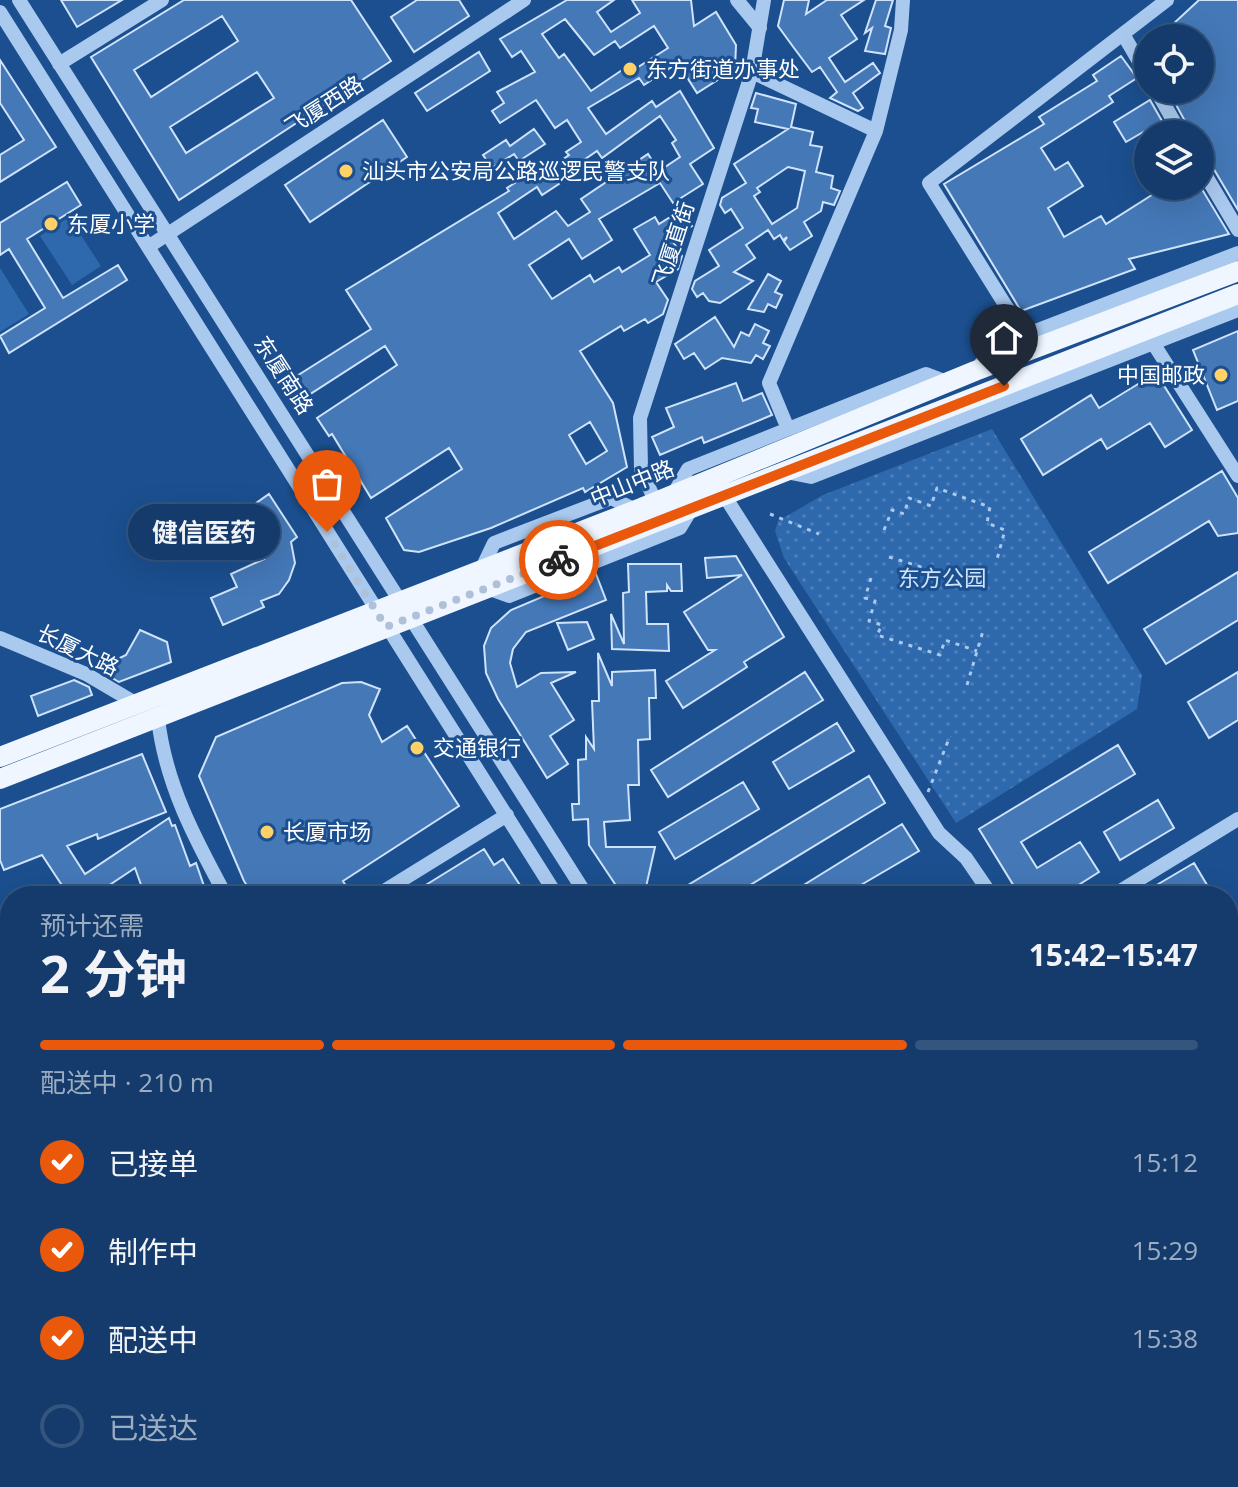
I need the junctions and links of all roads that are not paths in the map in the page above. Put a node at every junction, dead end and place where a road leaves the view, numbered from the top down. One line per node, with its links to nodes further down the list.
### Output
1 (19, 0): 12 (street, 东厦南路)
2 (162, 0): 12 (street)
3 (524, 0): 17 (street, 飞厦西路)
4 (737, 0): 9 (street)
5 (764, 0): 9 (street, 飞厦直街)
6 (903, 0): 14 (street)
7 (1167, 0): 10 (street)
8 (0, 12): 18 (street, 东厦南路)
9 (760, 28): 13 (street, 飞厦直街)
10 (1123, 34): 11 (street); 25 (street)
11 (1134, 53)
12 (59, 64): 17 (street, 东厦南路)
13 (752, 72): 14 (street); 37 (street, 飞厦直街)
14 (876, 131): 33 (street)
15 (1214, 190): 16 (street)
16 (1238, 230)
17 (167, 233): 18 (street, 飞厦西路); 38 (street, 东厦南路)
18 (148, 247): 39 (street, 东厦南路)
19 (1238, 253): 21 (street)
20 (1238, 271): 23 (main road, 中山中路)
21 (1153, 287): 23 (street); 25 (street)
22 (1238, 294): 26 (main road, 中山中路)
23 (1144, 306): 29 (main road, 中山中路)
24 (1238, 310): 27 (street)
25 (1024, 335): 29 (street)
26 (1127, 338): 28 (street); 31 (main road, 中山中路)
27 (1153, 343): 28 (street); 35 (street)
28 (1111, 359): 32 (street)
29 (975, 371): 30 (main road, 中山中路)
30 (947, 382): 33 (street); 37 (main road, 中山中路)
31 (1004, 386): 32 (street); 34 (main road, 中山中路)
32 (983, 409): 34 (street)
33 (788, 429): 37 (street)
34 (785, 471): 36 (main road, 中山中路)
35 (1238, 476)
36 (724, 495): 38 (main road, 中山中路); 51 (street)
37 (665, 497): 38 (main road, 中山中路)
38 (407, 608): 39 (main road, 中山中路); 50 (street, 东厦南路)
39 (381, 618): 41 (main road, 中山中路); 42 (main road, 中山中路); 45 (street, 东厦南路)
40 (0, 638): 41 (street, 长厦大路)
41 (137, 704): 43 (main road, 中山中路)
42 (158, 718): 44 (main road, 中山中路); 47 (street)
43 (0, 757)
44 (0, 779)
45 (507, 815): 48 (street); 49 (street, 东厦南路)
46 (1238, 819): 52 (street)
47 (221, 886)
48 (392, 886)
49 (551, 886)
50 (581, 886)
51 (985, 886)
52 (1128, 886)

